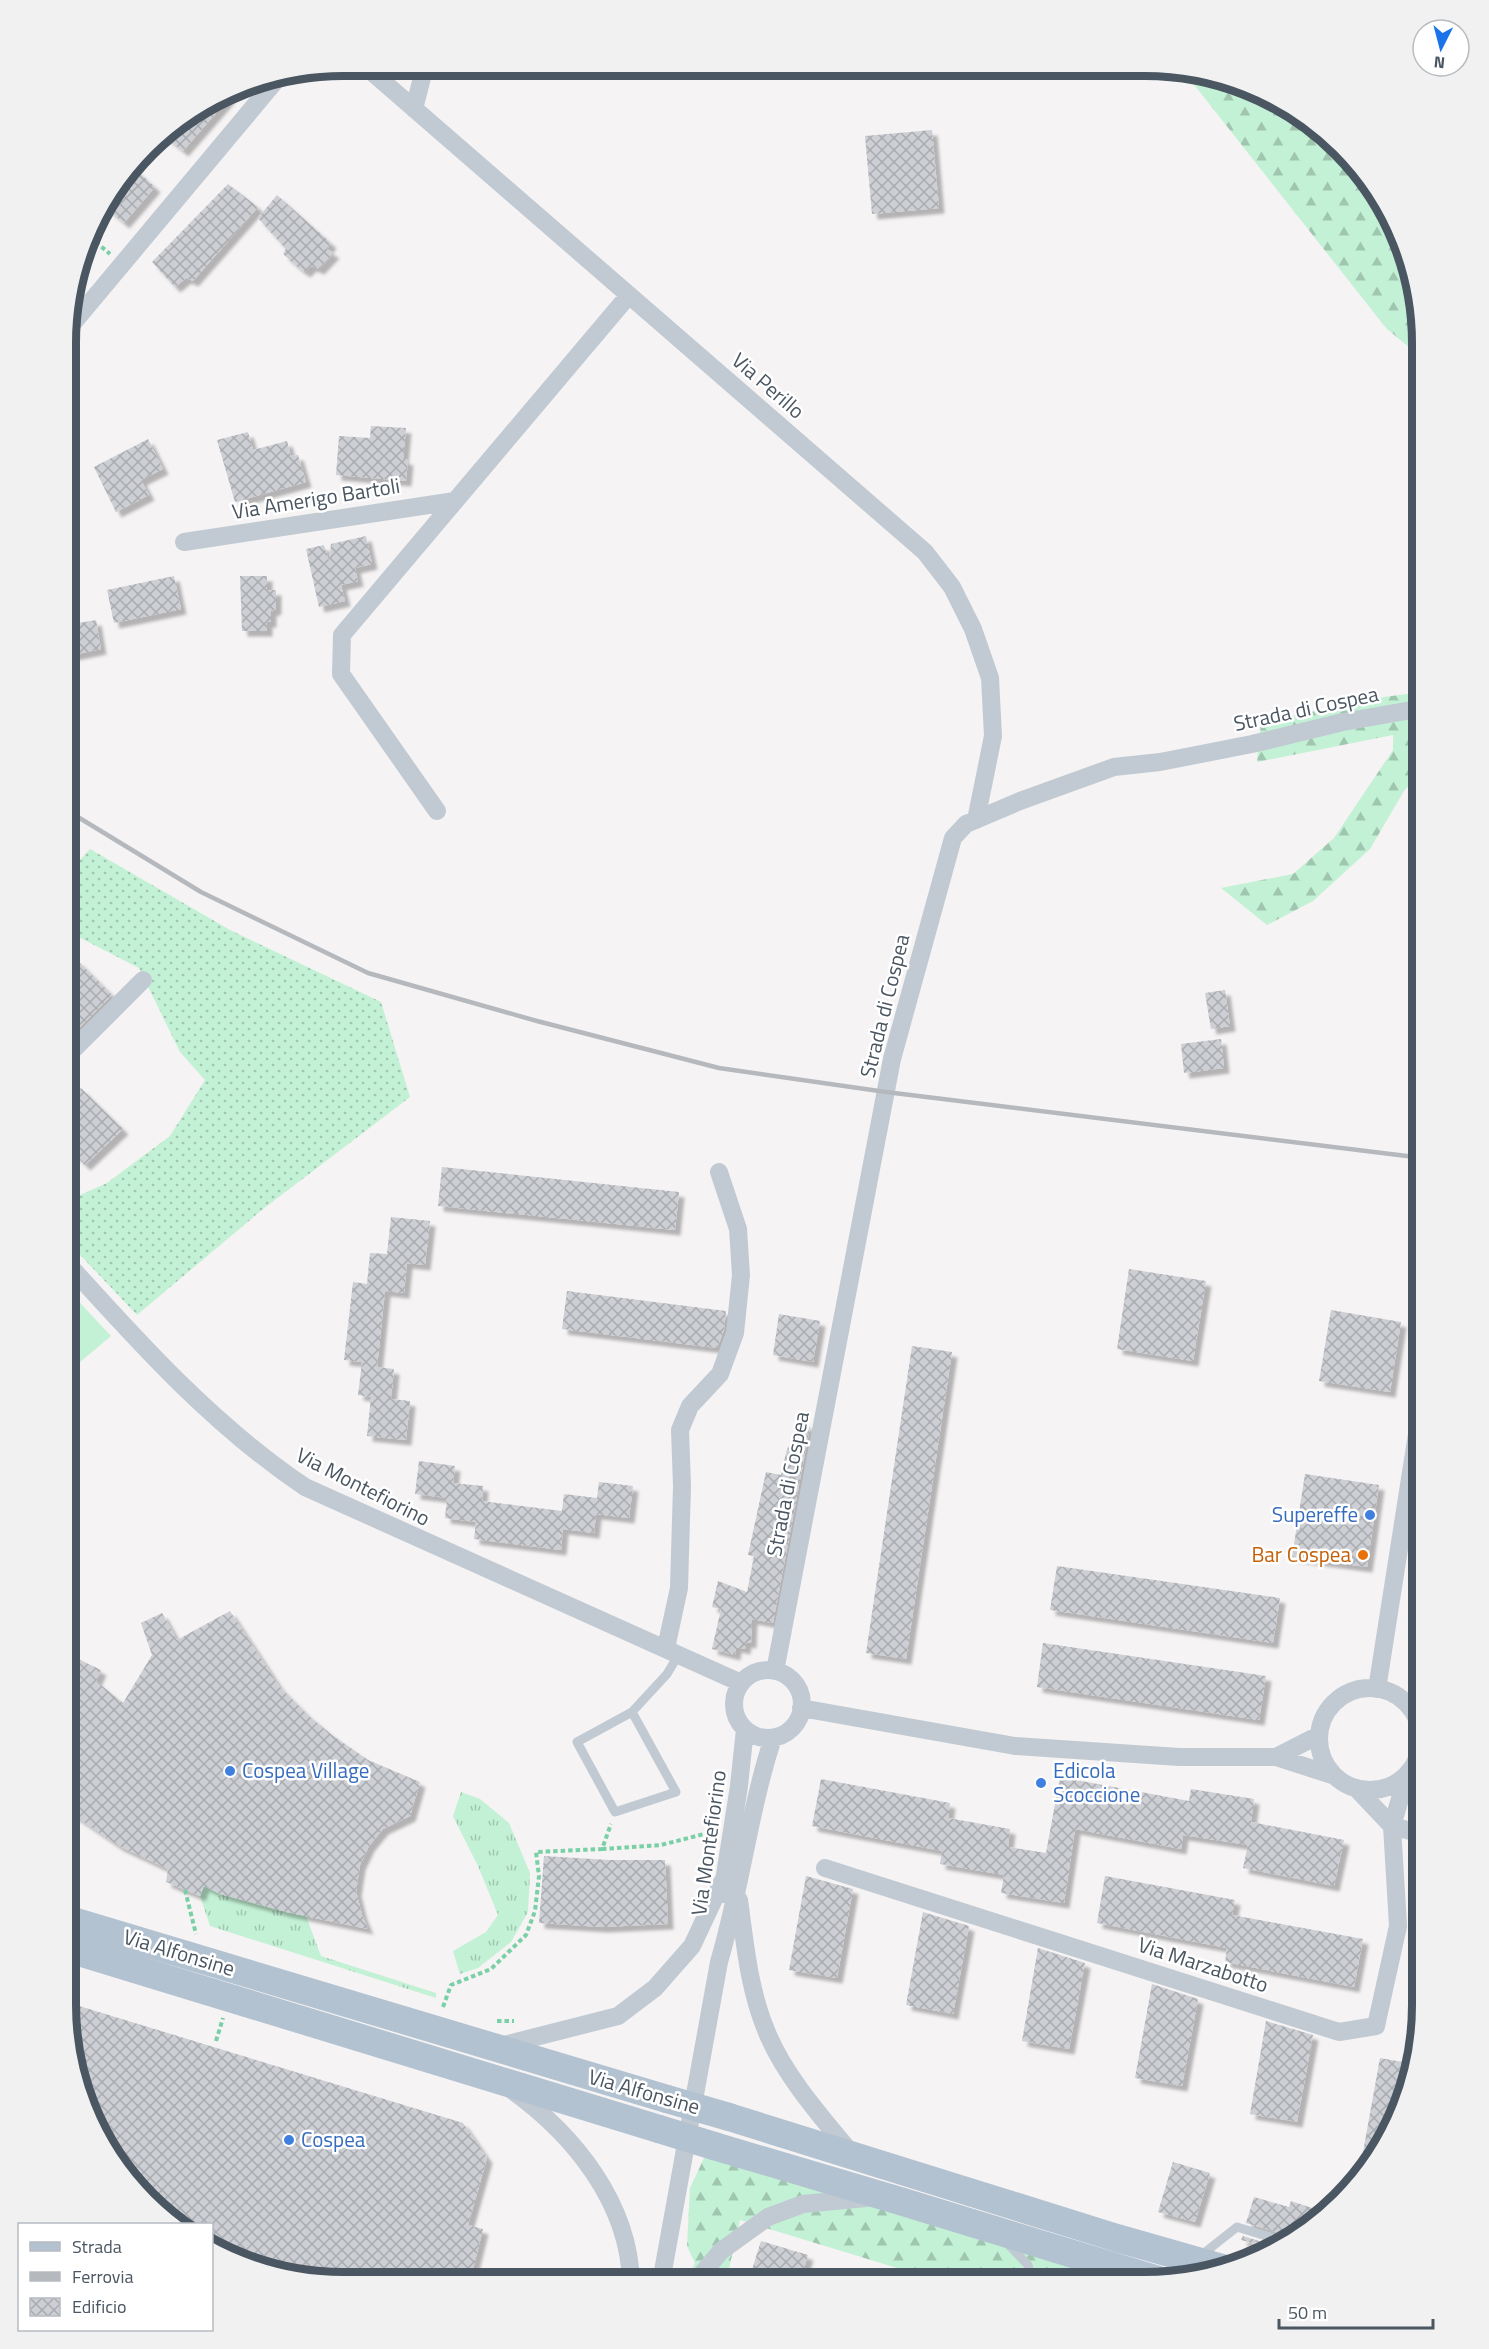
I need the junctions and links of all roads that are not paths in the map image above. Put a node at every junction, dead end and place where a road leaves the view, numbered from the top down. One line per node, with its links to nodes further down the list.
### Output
1 (376, 76): 4 (street, Via Perillo)
2 (422, 76): 4 (street)
3 (270, 88): 6 (street)
4 (414, 109): 5 (street, Via Perillo)
5 (629, 295): 7 (street); 11 (street, Via Perillo)
6 (78, 317)
7 (455, 501): 8 (street, Via Amerigo Bartoli); 10 (street)
8 (184, 542)
9 (1412, 710): 11 (street, Strada di Cospea)
10 (437, 811)
11 (976, 820): 18 (street, Strada di Cospea)
12 (143, 980): 13 (street)
13 (76, 1047)
14 (719, 1172): 17 (street)
15 (76, 1273): 17 (street, Via Montefiorino)
16 (1412, 1466): 20 (street)
17 (672, 1651): 19 (street, Via Montefiorino); 23 (lane)
18 (775, 1671): 19 (street); 22 (street)
19 (741, 1683): 24 (street, Via Montefiorino)
20 (1377, 1689): 21 (street, Via Marzabotto); 25 (street)
21 (1412, 1705)
22 (801, 1708): 26 (street); 27 (street)
23 (632, 1712): 23 (lane)
24 (745, 1729): 26 (street); 35 (street, Via Montefiorino)
25 (1319, 1735): 27 (street); 30 (street)
26 (773, 1738): 35 (street, Via Montefiorino)
27 (1276, 1757): 30 (street)
28 (1412, 1766): 29 (street, Via Marzabotto)
29 (1407, 1774): 31 (street); 32 (street, Via Marzabotto)
30 (1335, 1776): 31 (street)
31 (1356, 1788): 32 (street)
32 (1392, 1826): 33 (street); 34 (street, Via Marzabotto)
33 (1412, 1831)
34 (825, 1868)
35 (730, 1885): 38 (street); 40 (street); 44 (street, Via Montefiorino)
36 (76, 1922): 38 (main road, Via Alfonsine)
37 (76, 1951): 39 (main road, Via Alfonsine)
38 (495, 2047): 40 (main road, Via Alfonsine, bridge)
39 (497, 2080): 41 (main road, Via Alfonsine, bridge); 46 (street)
40 (853, 2155): 45 (main road, Via Alfonsine)
41 (900, 2201): 42 (main road, Via Alfonsine); 49 (street)
42 (992, 2229): 50 (lane); 51 (main road, Via Alfonsine)
43 (1275, 2239): 45 (lane)
44 (666, 2243): 47 (street, Via Montefiorino); 48 (street, Via Montefiorino)
45 (1208, 2264)
46 (630, 2272)
47 (659, 2272)
48 (662, 2272)
49 (703, 2272)
50 (1030, 2272)
51 (1118, 2272)

